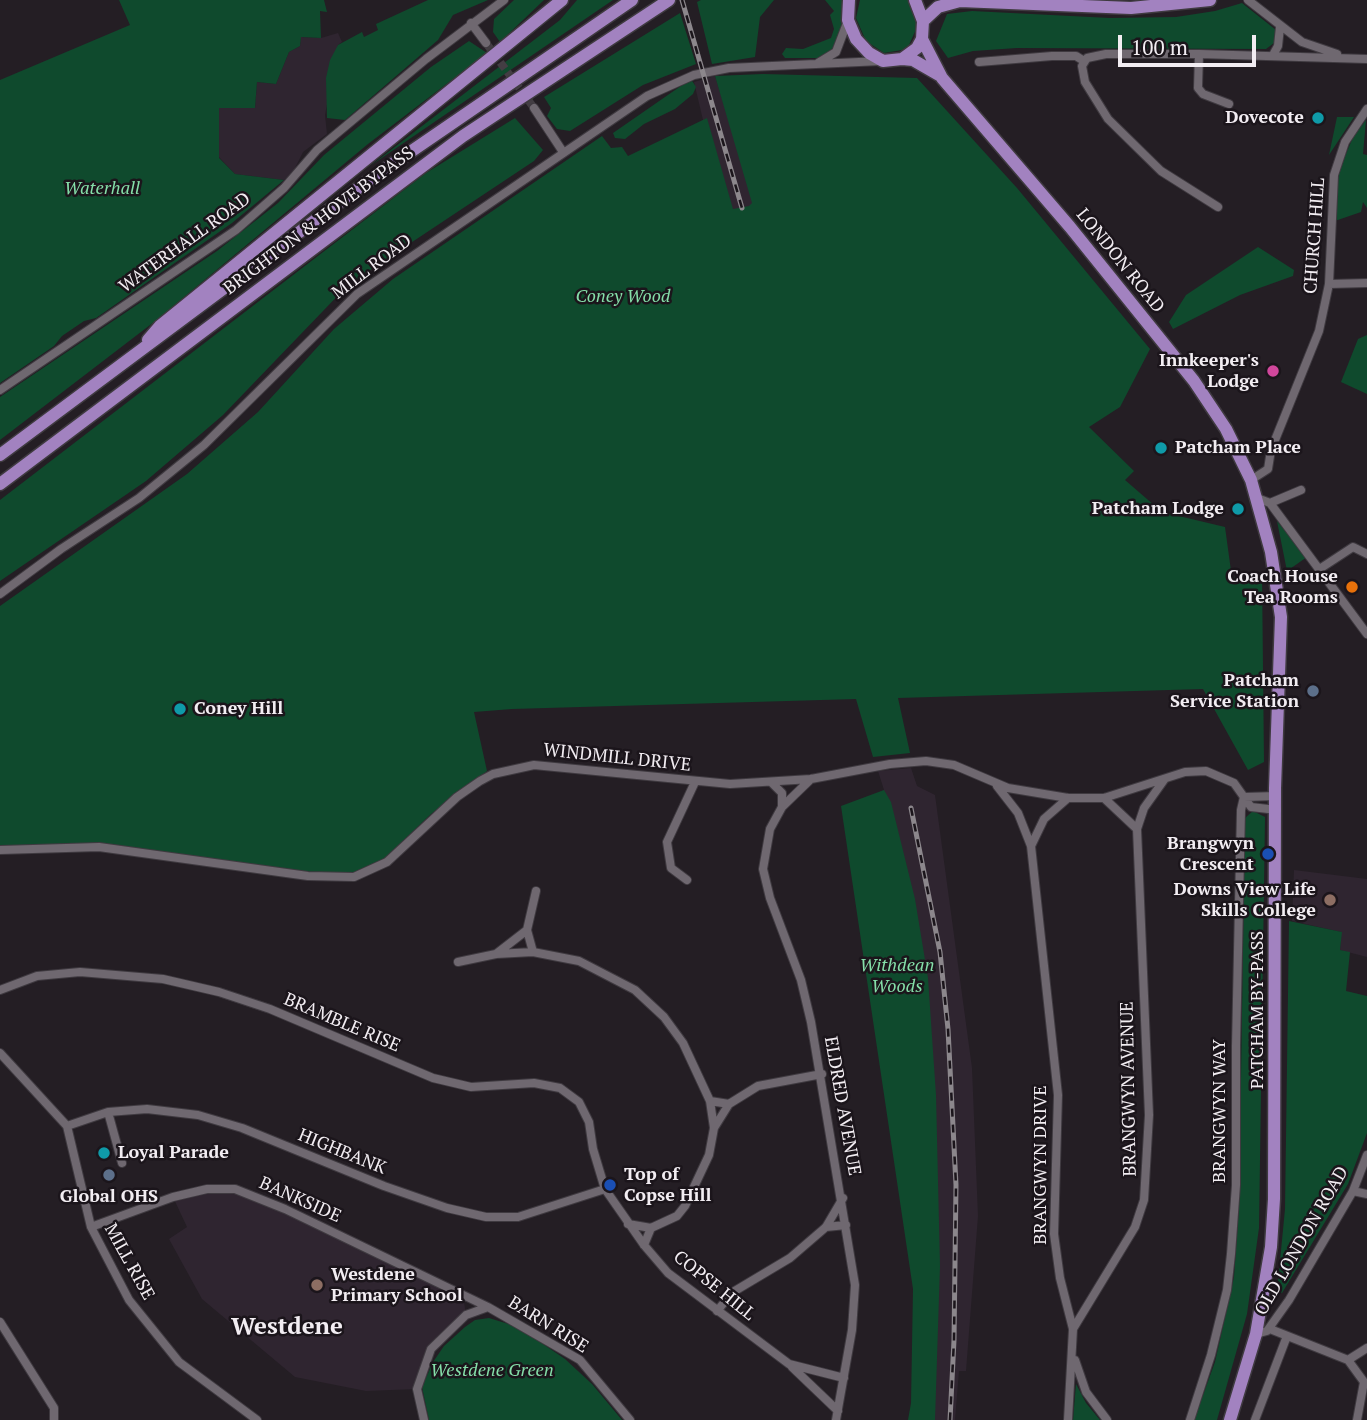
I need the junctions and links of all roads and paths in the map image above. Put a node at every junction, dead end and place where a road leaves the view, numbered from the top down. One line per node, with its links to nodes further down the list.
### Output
1 (504, 0): 11 (street, WATERHALL ROAD)
2 (562, 0): 32 (highway)
3 (632, 0): 32 (highway, BRIGHTON & HOVE BYPASS)
4 (669, 0): 36 (highway, BRIGHTON & HOVE BYPASS)
5 (849, 0): 9 (highway)
6 (915, 0): 10 (highway)
7 (1210, 0): 10 (highway)
8 (1253, 2): 12 (street)
9 (848, 20): 20 (highway); 23 (street)
10 (923, 21): 13 (highway)
11 (471, 23): 14 (street); 33 (street, WATERHALL ROAD)
12 (1280, 27): 16 (street); 17 (street)
13 (922, 39): 18 (highway); 24 (highway, LONDON ROAD)
14 (486, 43)
15 (1199, 54): 16 (street); 21 (street); 25 (street)
16 (1273, 55): 17 (street)
17 (1354, 58): 19 (street)
18 (902, 59): 20 (highway); 24 (highway, LONDON ROAD)
19 (1367, 59)
20 (883, 61): 23 (street, MILL ROAD)
21 (1084, 61): 22 (street); 29 (street)
22 (979, 62)
23 (815, 64): 28 (street, MILL ROAD)
24 (942, 78): 35 (highway, LONDON ROAD)
25 (1229, 104)
26 (534, 107): 28 (street)
27 (1367, 109): 31 (street, CHURCH HILL)
28 (563, 152): 41 (street, MILL ROAD)
29 (1218, 207)
30 (1367, 283): 31 (street)
31 (1329, 284): 35 (street, CHURCH HILL)
32 (138, 351): 34 (highway, BRIGHTON & HOVE BYPASS)
33 (0, 390)
34 (0, 456)
35 (1251, 480): 38 (highway, PATCHAM BY-PASS)
36 (0, 484)
37 (1301, 491): 38 (street)
38 (1264, 501): 40 (street); 48 (highway, PATCHAM BY-PASS)
39 (1367, 554): 40 (street)
40 (1321, 568): 42 (street)
41 (0, 594)
42 (1367, 634)
43 (811, 779): 46 (street, WINDMILL DRIVE); 47 (street, WINDMILL DRIVE); 52 (street, ELDRED AVENUE)
44 (1164, 780): 49 (street); 51 (street); 54 (street, BRANGWYN AVENUE)
45 (695, 782): 46 (street, WINDMILL DRIVE); 56 (street, WINDMILL DRIVE); 57 (street)
46 (772, 783): 52 (street)
47 (995, 783): 50 (street); 55 (street, BRANGWYN DRIVE)
48 (1277, 796): 49 (street); 53 (highway, PATCHAM BY-PASS)
49 (1244, 797): 53 (street); 105 (street, BRANGWYN WAY)
50 (1068, 798): 51 (street); 55 (street)
51 (1104, 798): 54 (street)
52 (782, 807): 65 (street, ELDRED AVENUE)
53 (1277, 810): 90 (highway, PATCHAM BY-PASS)
54 (1137, 829): 88 (street, BRANGWYN AVENUE)
55 (1031, 846): 88 (street, BRANGWYN DRIVE)
56 (0, 850)
57 (687, 880)
58 (536, 891): 59 (street)
59 (527, 930): 60 (street); 61 (street)
60 (533, 952): 61 (street); 66 (street)
61 (496, 954): 62 (street)
62 (458, 962)
63 (0, 990): 73 (street, BRAMBLE RISE)
64 (0, 1053): 69 (street, MILL RISE)
65 (822, 1074): 67 (street); 76 (street, ELDRED AVENUE)
66 (710, 1101): 67 (street); 70 (street)
67 (729, 1104): 70 (street)
68 (108, 1112): 69 (street, HIGHBANK); 72 (street); 73 (street, HIGHBANK)
69 (67, 1126): 79 (street, MILL RISE)
70 (714, 1128): 81 (street)
71 (1367, 1155): 74 (street, OLD LONDON ROAD)
72 (122, 1163)
73 (605, 1189): 77 (street, COPSE HILL)
74 (1353, 1191): 75 (street); 89 (street, OLD LONDON ROAD)
75 (1367, 1194)
76 (843, 1198): 78 (street, ELDRED AVENUE); 80 (street)
77 (628, 1224): 81 (street); 82 (street, COPSE HILL)
78 (846, 1225): 80 (street); 96 (street, ELDRED AVENUE)
79 (91, 1227): 83 (street, BANKSIDE); 100 (street, MILL RISE)
80 (826, 1227): 85 (street)
81 (651, 1228): 82 (street)
82 (643, 1245): 85 (street, COPSE HILL)
83 (463, 1296): 84 (street, BANKSIDE); 86 (street)
84 (488, 1307): 86 (street, BARN RISE); 102 (street, BARN RISE)
85 (717, 1311): 95 (street, COPSE HILL)
86 (466, 1315): 101 (street, BARN RISE)
87 (0, 1322): 99 (street)
88 (1073, 1329): 93 (street, BRANGWYN DRIVE)
89 (1270, 1329): 90 (street, OLD LONDON ROAD); 91 (street)
90 (1256, 1334): 106 (highway)
91 (1287, 1336): 94 (street); 107 (street)
92 (1367, 1348): 94 (street)
93 (1074, 1357): 103 (street, BRANGWYN DRIVE); 104 (street, BRANGWYN DRIVE)
94 (1348, 1360): 97 (street)
95 (789, 1364): 96 (street, COPSE HILL); 98 (street, COPSE HILL)
96 (844, 1378): 98 (street, ELDRED AVENUE)
97 (1366, 1378): 108 (street)
98 (837, 1415)
99 (54, 1420)
100 (257, 1420)
101 (424, 1420)
102 (630, 1420)
103 (1068, 1420)
104 (1107, 1420)
105 (1190, 1420)
106 (1230, 1420)
107 (1255, 1420)
108 (1357, 1420)

